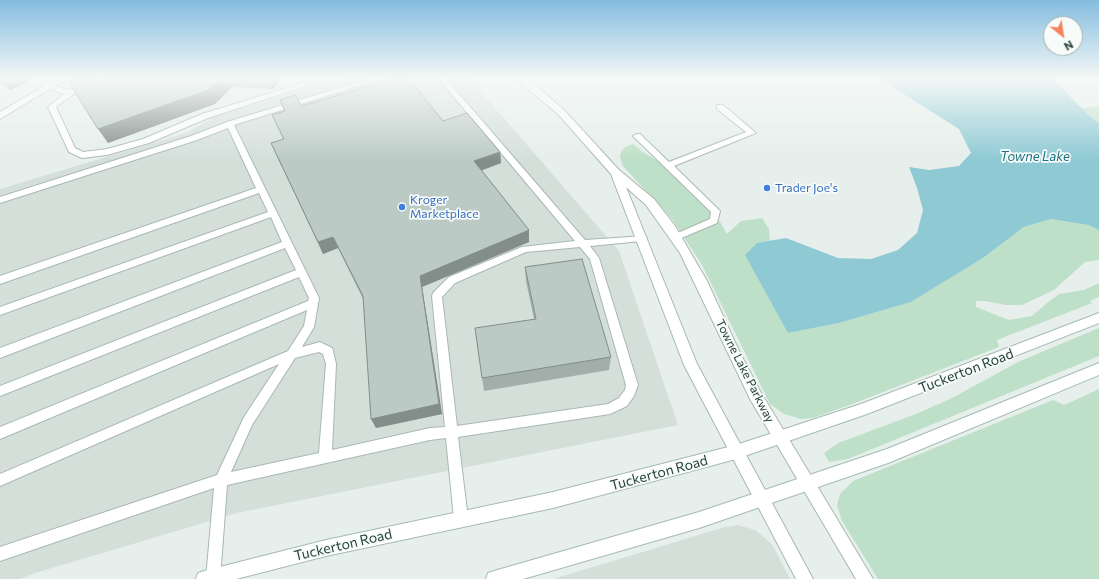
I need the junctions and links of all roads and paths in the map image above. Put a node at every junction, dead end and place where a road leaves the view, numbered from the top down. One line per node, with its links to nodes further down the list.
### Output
1 (13, 106): 8 (main road)
2 (53, 106): 3 (lane)
3 (234, 106)
4 (288, 106): 9 (lane)
5 (465, 106): 18 (lane)
6 (554, 106): 12 (main road, Towne Lake Parkway)
7 (720, 107): 11 (lane)
8 (2, 112)
9 (230, 124): 13 (lane); 14 (lane)
10 (637, 136): 11 (lane)
11 (668, 165): 16 (lane)
12 (614, 172): 16 (main road, Towne Lake Parkway); 17 (main road, Towne Lake Parkway)
13 (262, 189): 15 (lane); 21 (lane)
14 (0, 200)
15 (273, 213): 19 (lane); 23 (lane)
16 (676, 237): 31 (main road, Towne Lake Parkway)
17 (642, 238): 18 (lane); 32 (main road, Towne Lake Parkway)
18 (582, 242): 30 (lane); 30 (lane)
19 (288, 243): 20 (lane); 25 (lane)
20 (302, 272): 22 (lane); 28 (lane)
21 (0, 280)
22 (313, 303): 26 (lane); 29 (lane)
23 (0, 311)
24 (1099, 318): 31 (main road, Tuckerton Road)
25 (0, 352)
26 (291, 354): 33 (lane); 34 (lane); 35 (lane)
27 (1099, 369): 36 (main road)
28 (0, 391)
29 (0, 433)
30 (452, 433): 33 (lane); 38 (lane)
31 (781, 438): 32 (main road, Tuckerton Road); 36 (main road, Towne Lake Parkway)
32 (736, 452): 37 (main road, Towne Lake Parkway); 38 (main road, Tuckerton Road)
33 (325, 457): 35 (lane)
34 (0, 480)
35 (221, 480): 39 (lane); 40 (lane)
36 (808, 483): 37 (main road); 43 (main road, Towne Lake Parkway)
37 (762, 499): 41 (main road); 42 (main road, Towne Lake Parkway)
38 (461, 520): 40 (main road, Tuckerton Road)
39 (0, 554)
40 (210, 578)
41 (494, 579)
42 (805, 579)
43 (865, 579)

